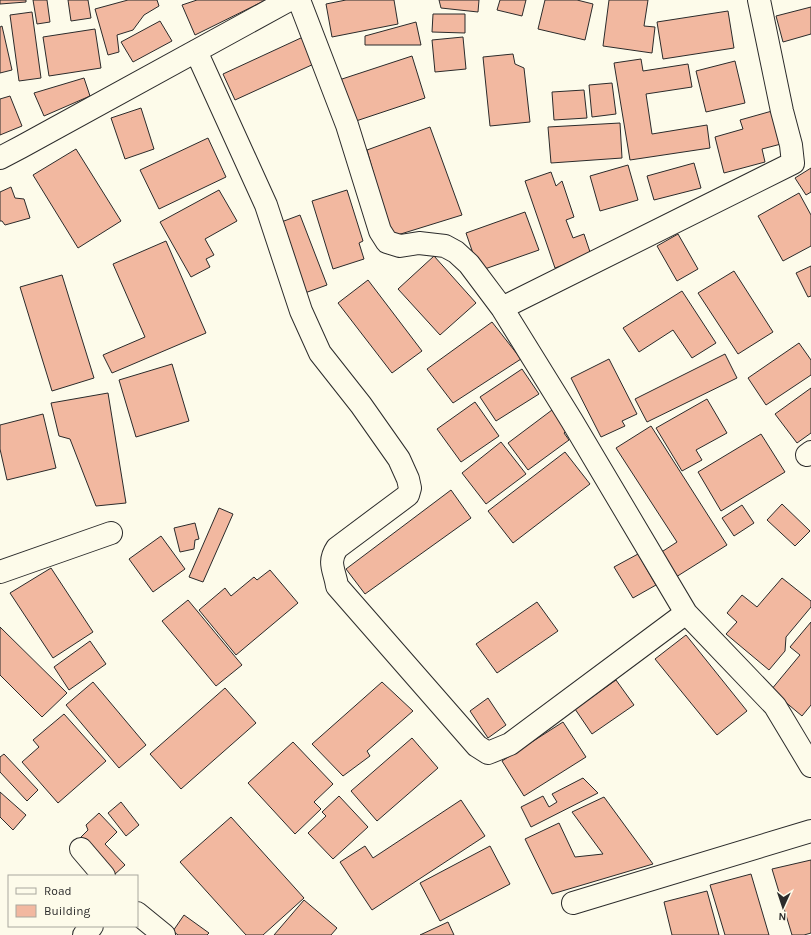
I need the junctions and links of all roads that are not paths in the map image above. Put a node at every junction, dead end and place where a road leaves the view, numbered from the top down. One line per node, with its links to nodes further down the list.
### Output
1 (289, 0): 4 (street)
2 (299, 0): 6 (street)
3 (760, 0): 6 (street)
4 (196, 51): 5 (street); 9 (street)
5 (0, 158)
6 (502, 308): 9 (street)
7 (111, 532): 8 (street)
8 (0, 572)
9 (686, 613): 10 (street)
10 (811, 766)
11 (811, 831): 14 (street)
12 (80, 849): 13 (street)
13 (103, 875)
14 (573, 903)
15 (138, 914): 18 (street)
16 (91, 927): 17 (street)
17 (84, 935)
18 (164, 935)

